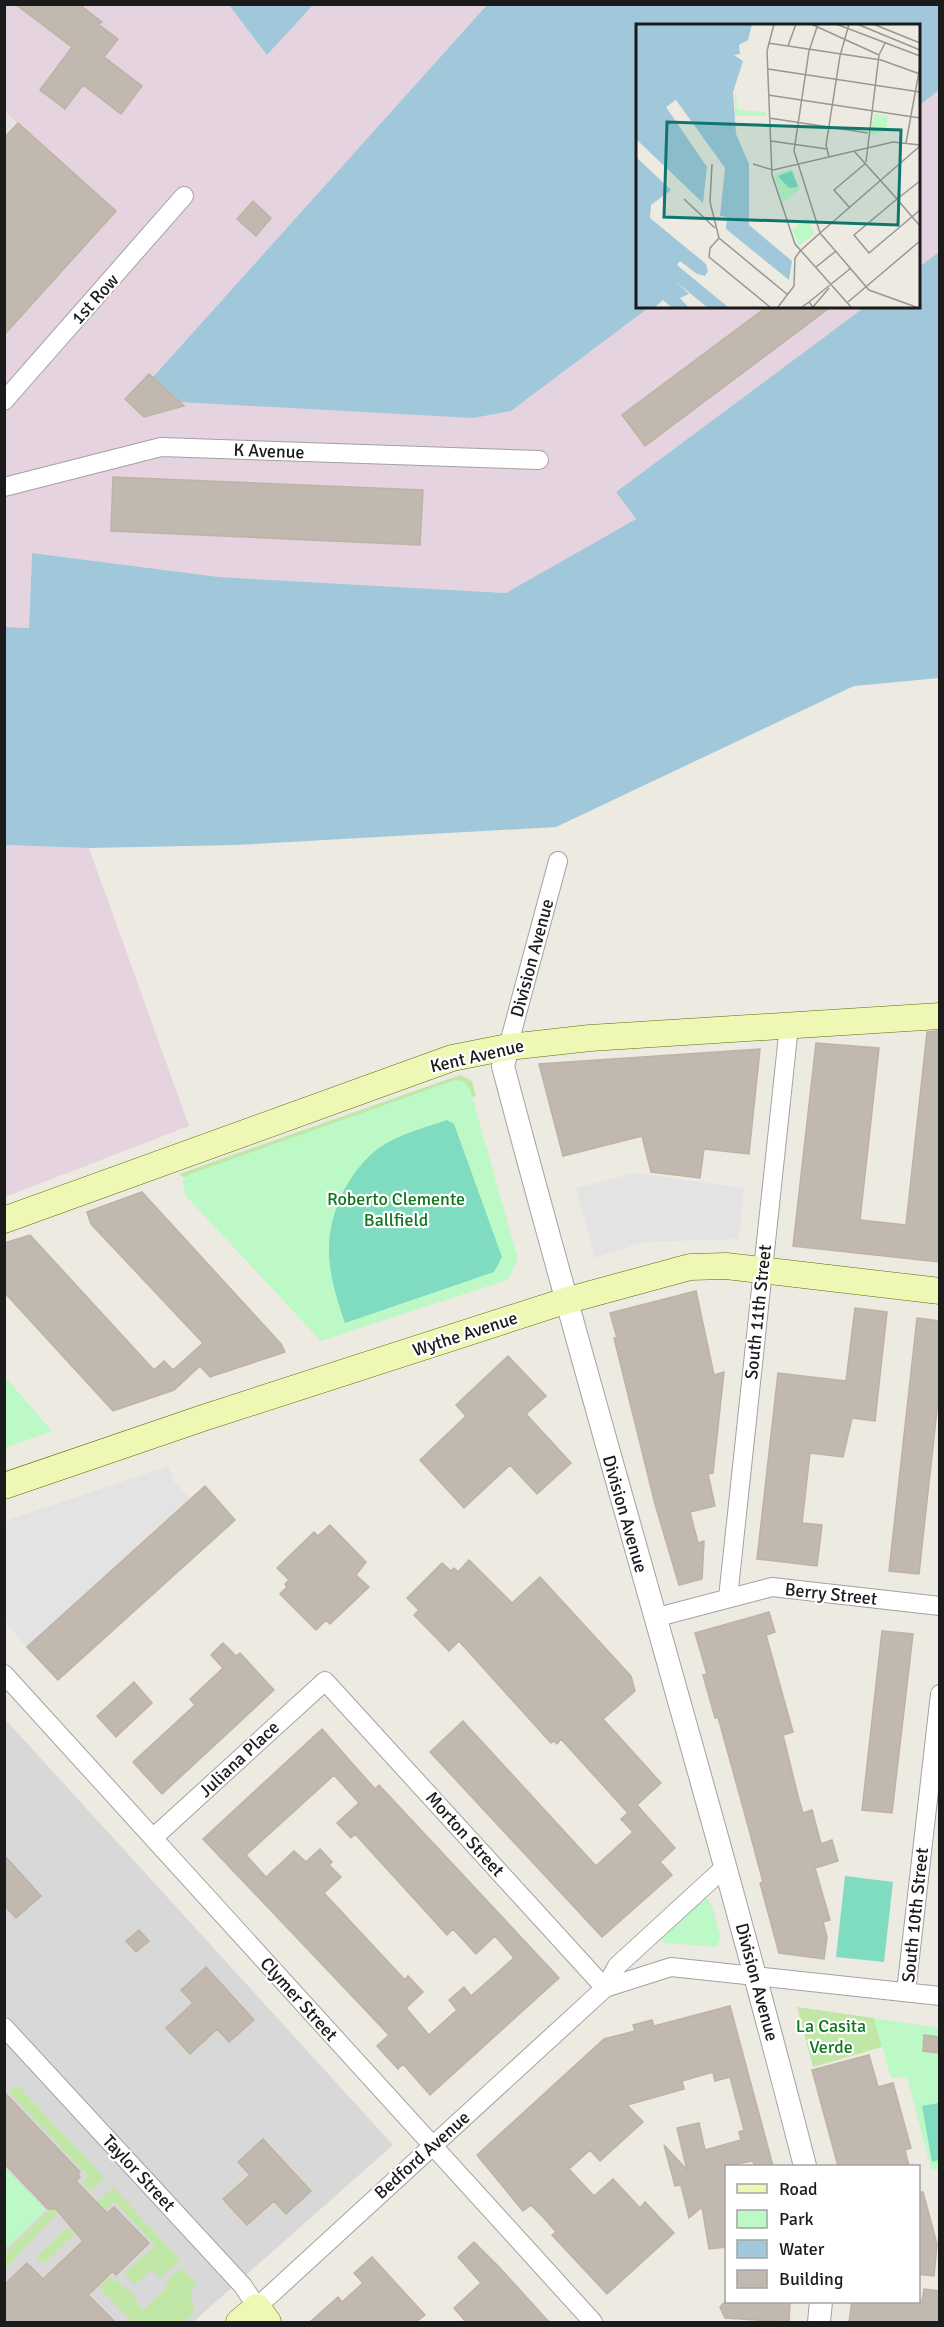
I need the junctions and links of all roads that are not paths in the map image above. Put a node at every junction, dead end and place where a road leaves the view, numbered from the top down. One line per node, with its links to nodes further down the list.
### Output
1 (184, 196): 2 (street, 1st Row)
2 (4, 401)
3 (538, 460): 4 (street, K Avenue)
4 (4, 487)
5 (558, 861): 8 (street, Division Avenue)
6 (939, 1016): 7 (main road, Kent Avenue)
7 (789, 1026): 8 (main road, Kent Avenue); 10 (street, South 11th Street)
8 (508, 1047): 9 (main road, Kent Avenue); 12 (street, Division Avenue)
9 (4, 1220)
10 (762, 1270): 11 (main road, Wythe Avenue); 12 (main road, Wythe Avenue); 14 (street, South 11th Street)
11 (939, 1291)
12 (565, 1301): 13 (main road, Wythe Avenue); 16 (street, Division Avenue)
13 (4, 1486)
14 (728, 1598): 15 (street, Berry Street); 16 (street, Berry Street)
15 (939, 1606)
16 (654, 1618): 21 (street, Division Avenue)
17 (4, 1674): 20 (street, Clymer Street)
18 (325, 1681): 20 (street, Juliana Place); 23 (street, Morton Street)
19 (939, 1694): 24 (street, South 10th Street)
20 (153, 1838): 27 (street, Clymer Street)
21 (724, 1868): 22 (street, Division Avenue); 23 (street, Bedford Avenue)
22 (756, 1976): 23 (street, Bedford Avenue); 24 (street, Bedford Avenue); 28 (street, Division Avenue)
23 (605, 1988): 27 (street, Bedford Avenue)
24 (906, 1992): 25 (street, Bedford Avenue)
25 (939, 1996)
26 (4, 2027): 30 (street, Taylor Street)
27 (433, 2146): 30 (street, Bedford Avenue); 31 (street, Clymer Street)
28 (805, 2165)
29 (821, 2303): 32 (street)
30 (255, 2317)
31 (593, 2322)
32 (819, 2322)

